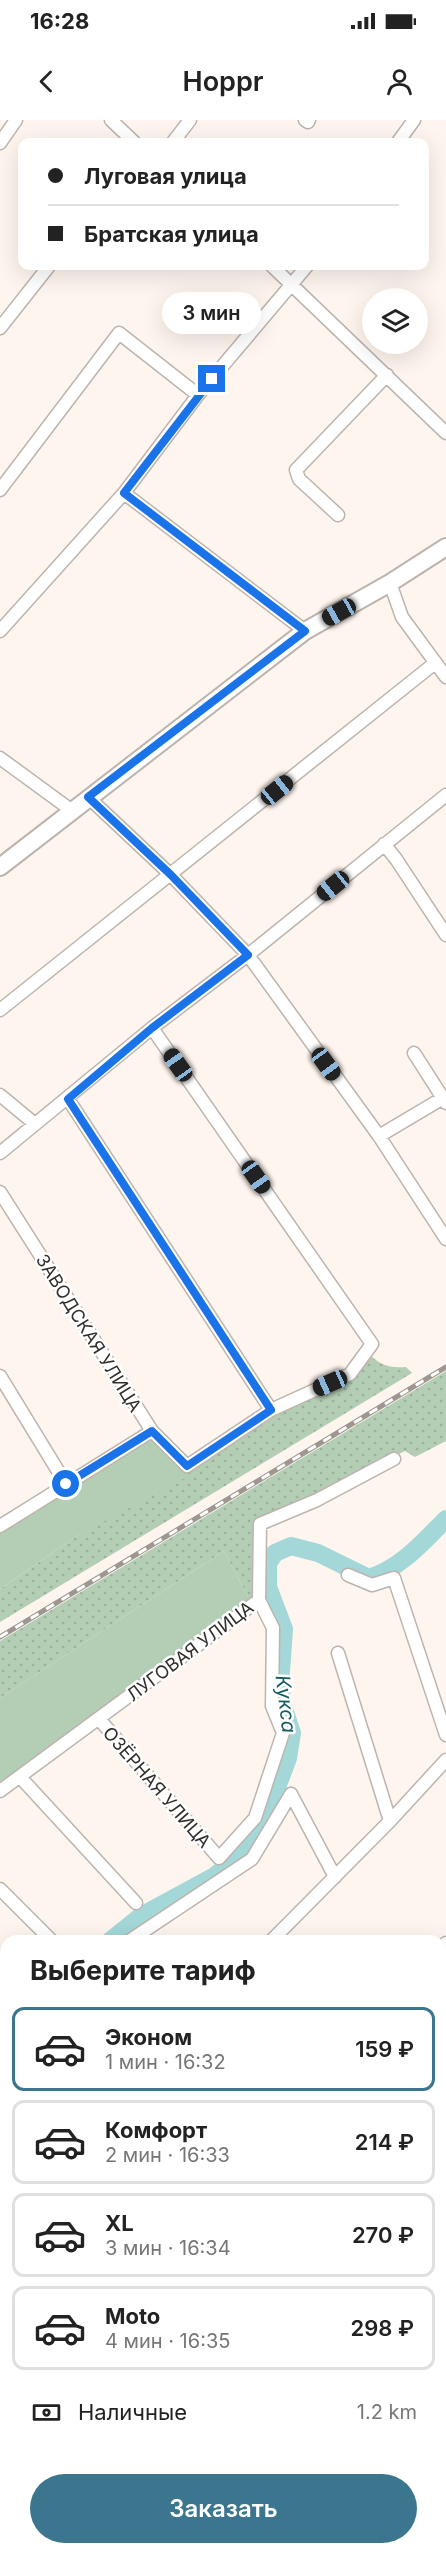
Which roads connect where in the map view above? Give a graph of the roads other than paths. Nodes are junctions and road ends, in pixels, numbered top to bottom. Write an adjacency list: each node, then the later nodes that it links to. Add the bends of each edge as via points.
1 (16, 120): 10 (street)
2 (111, 120): 7 (street)
3 (190, 120): 8 (street)
4 (304, 120): 5 (street)
5 (309, 120)
6 (414, 120): 9 (street)
7 (130, 138)
8 (176, 138)
9 (401, 138)
10 (0, 143)
11 (46, 270): 15 (street)
12 (277, 270): 14 (street)
13 (304, 270): 14 (street)
14 (294, 284): 16 (street); 17 (street)
15 (0, 328)
16 (387, 375): 18 (street); 21 (street, via 296,470 299,479)
17 (198, 394): 19 (street, via 119,333); 20 (street)
18 (446, 433)
19 (0, 490)
20 (124, 493): 24 (street); 25 (street)
21 (338, 515)
22 (446, 548): 23 (street)
23 (390, 583): 25 (street); 26 (street, via 402,617)
24 (0, 631)
25 (305, 631): 29 (street)
26 (435, 663): 27 (street); 34 (street)
27 (446, 677)
28 (0, 758): 31 (street)
29 (88, 797): 31 (street); 34 (street)
30 (444, 800): 32 (street)
31 (71, 810): 33 (street)
32 (384, 844): 35 (street); 36 (street)
33 (0, 867)
34 (171, 875): 36 (street); 37 (street)
35 (446, 935)
36 (248, 955): 38 (street); 44 (street)
37 (0, 1010)
38 (152, 1028): 41 (street); 49 (street, via 372,1344 350,1374)
39 (414, 1053): 42 (street)
40 (0, 1095): 43 (street)
41 (68, 1099): 43 (street); 49 (street)
42 (444, 1100): 44 (street)
43 (35, 1124): 45 (street)
44 (379, 1136): 47 (street)
45 (0, 1153)
46 (0, 1192): 50 (street, ЗАВОДСКАЯ УЛИЦА)
47 (446, 1239)
48 (0, 1376): 52 (street)
49 (271, 1410): 50 (street, ЗАВОДСКАЯ УЛИЦА, via 187,1466)
50 (152, 1431): 52 (street)
51 (394, 1459): 55 (street, ЛУГОВАЯ УЛИЦА, via 317,1500 260,1524)
52 (66, 1484): 53 (street)
53 (0, 1526)
54 (348, 1575): 58 (street, via 372,1586 394,1578)
55 (259, 1600): 57 (street, ЛУГОВАЯ УЛИЦА); 57 (street, ОЗЁРНАЯ УЛИЦА, via 273,1628 272,1706 283,1733 255,1818 219,1858)
56 (338, 1653): 62 (street)
57 (99, 1719): 60 (street, ЛУГОВАЯ УЛИЦА)
58 (446, 1735)
59 (446, 1760): 62 (street)
60 (20, 1777): 61 (street, ЛУГОВАЯ УЛИЦА); 65 (street)
61 (0, 1791)
62 (390, 1821): 63 (street)
63 (335, 1876): 67 (street, via 291,1794 252,1859); 68 (street)
64 (0, 1889): 66 (street)
65 (136, 1903)
66 (46, 1935)
67 (138, 1935)
68 (277, 1935)

